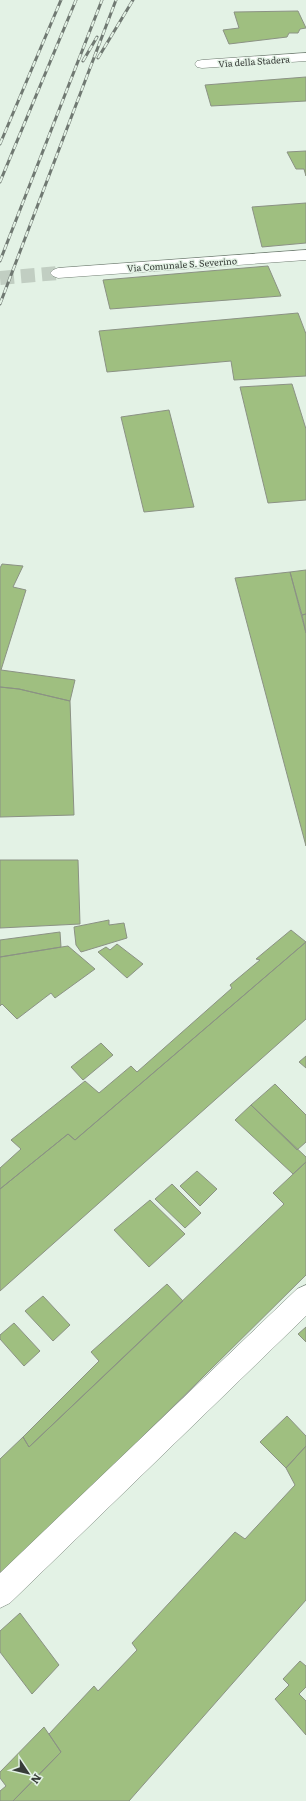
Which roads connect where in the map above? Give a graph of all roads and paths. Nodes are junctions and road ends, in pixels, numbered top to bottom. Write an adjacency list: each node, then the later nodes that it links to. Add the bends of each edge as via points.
1 (306, 57): 2 (street, Via della Stadera)
2 (202, 64)
3 (306, 255): 4 (street, Via Comunale S. Severino)
4 (58, 273)
5 (306, 1298): 6 (street)
6 (0, 1593)

